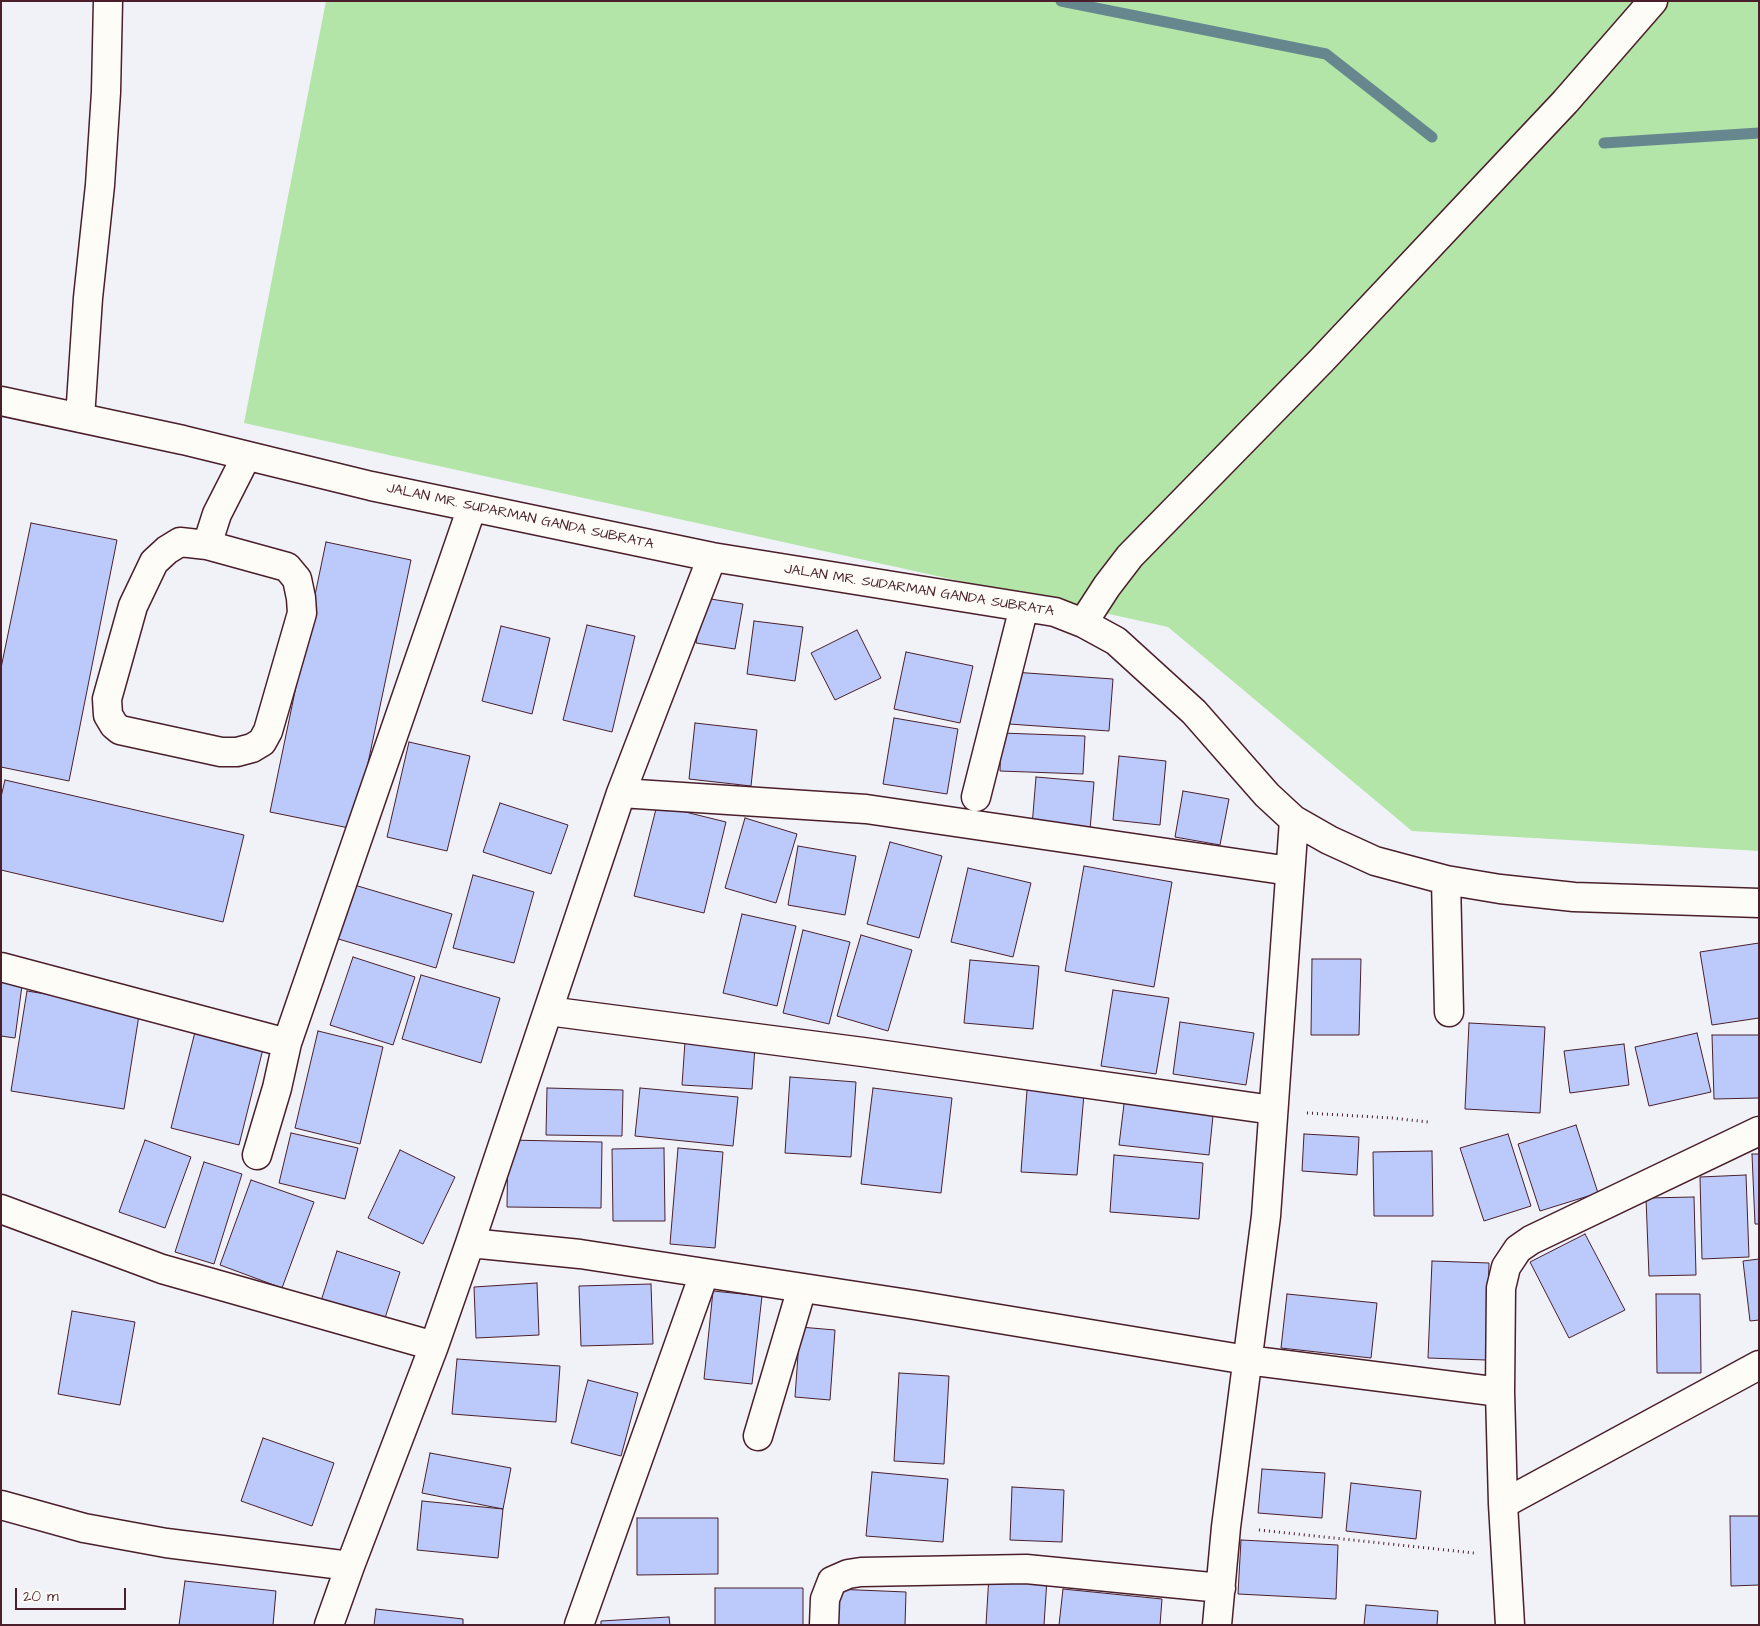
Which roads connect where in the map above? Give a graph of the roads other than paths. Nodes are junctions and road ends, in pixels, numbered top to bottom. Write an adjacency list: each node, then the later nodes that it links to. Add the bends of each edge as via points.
1 (108, 1): 4 (street, via 106,92)
2 (1653, 1): 10 (street, via 1565,102 1328,354 1130,556)
3 (1, 401): 4 (street, JALAN MR. SUDARMAN GANDA SUBRATA)
4 (80, 418): 5 (street, JALAN MR. SUDARMAN GANDA SUBRATA)
5 (246, 457): 6 (street, JALAN MR. SUDARMAN GANDA SUBRATA); 7 (street, via 217,514)
6 (472, 507): 8 (street, JALAN MR. SUDARMAN GANDA SUBRATA); 20 (street)
7 (207, 544): 7 (street, via 287,567 297,579 301,598 302,612 268,731 262,742 237,752 222,752 120,730 111,721 106,708 133,606 154,562 180,542)
8 (712, 557): 9 (street, JALAN MR. SUDARMAN GANDA SUBRATA); 11 (street)
9 (1024, 607): 10 (street, JALAN MR. SUDARMAN GANDA SUBRATA, via 1055,612); 12 (street)
10 (1083, 623): 13 (street, JALAN MR. SUDARMAN GANDA SUBRATA, via 1116,641 1160,679)
11 (620, 793): 14 (street, via 866,809); 18 (street)
12 (976, 798)
13 (1294, 820): 14 (street); 15 (street, JALAN MR. SUDARMAN GANDA SUBRATA, via 1376,861)
14 (1290, 871): 21 (street)
15 (1446, 880): 16 (street, JALAN MR. SUDARMAN GANDA SUBRATA, via 1574,897); 19 (street)
16 (1759, 903)
17 (1, 967): 20 (street)
18 (548, 1011): 21 (street); 25 (street)
19 (1449, 1012)
20 (287, 1043): 23 (street)
21 (1273, 1110): 29 (street, via 1266,1216)
22 (1759, 1131): 31 (street, via 1531,1240 1518,1250 1506,1267 1501,1288)
23 (257, 1154)
24 (1, 1209): 28 (street, via 162,1269)
25 (470, 1243): 26 (street, via 580,1254); 28 (street)
26 (704, 1274): 27 (street); 38 (street)
27 (802, 1288): 29 (street); 32 (street)
28 (434, 1346): 35 (street)
29 (1247, 1360): 31 (street); 36 (street)
30 (1759, 1365): 33 (street)
31 (1500, 1392): 33 (street)
32 (758, 1436)
33 (1503, 1504): 41 (street)
34 (1, 1505): 35 (street, via 84,1528 166,1544)
35 (350, 1566): 37 (street)
36 (1221, 1588): 39 (street, via 1026,1569 861,1572 832,1582 825,1599); 40 (street)
37 (330, 1625)
38 (579, 1625)
39 (824, 1625)
40 (1217, 1625)
41 (1510, 1625)

